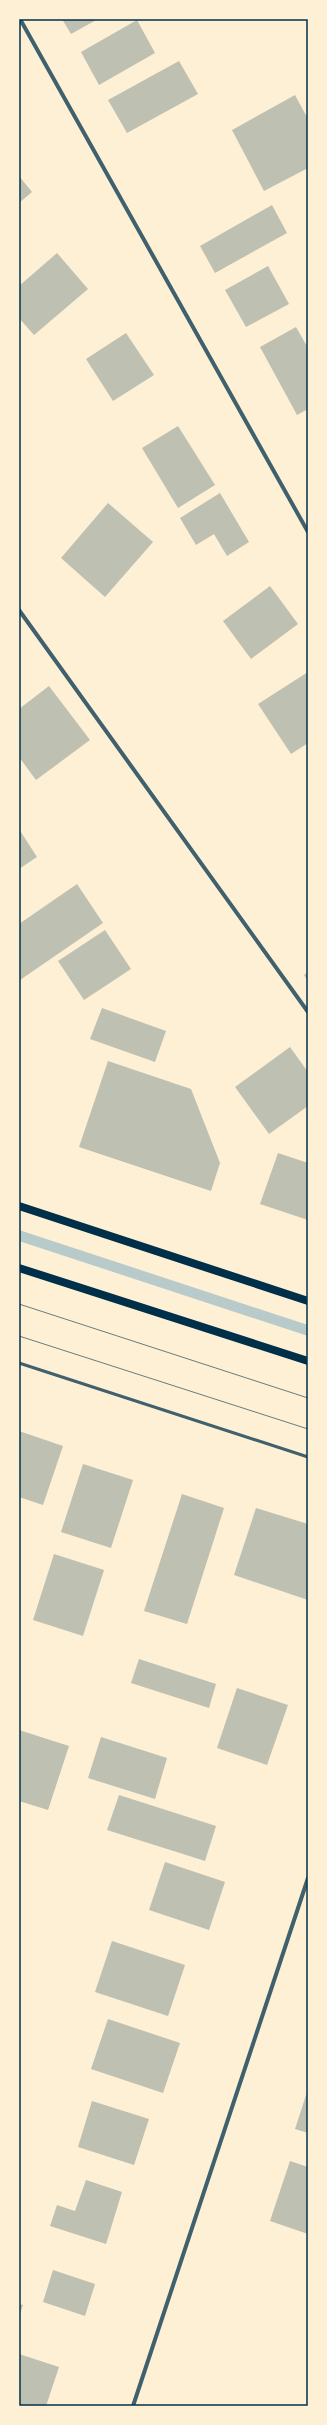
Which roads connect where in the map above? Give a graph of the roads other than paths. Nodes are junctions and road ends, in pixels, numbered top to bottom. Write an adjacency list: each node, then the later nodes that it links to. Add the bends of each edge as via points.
1 (20, 19): 2 (street)
2 (308, 532)
3 (19, 610): 4 (street)
4 (308, 1012)
5 (19, 1206): 7 (main road)
6 (20, 1270): 8 (main road)
7 (308, 1301)
8 (308, 1361)
9 (19, 1363): 10 (lane)
10 (308, 1457)
11 (308, 1878): 12 (street)
12 (133, 2406)

